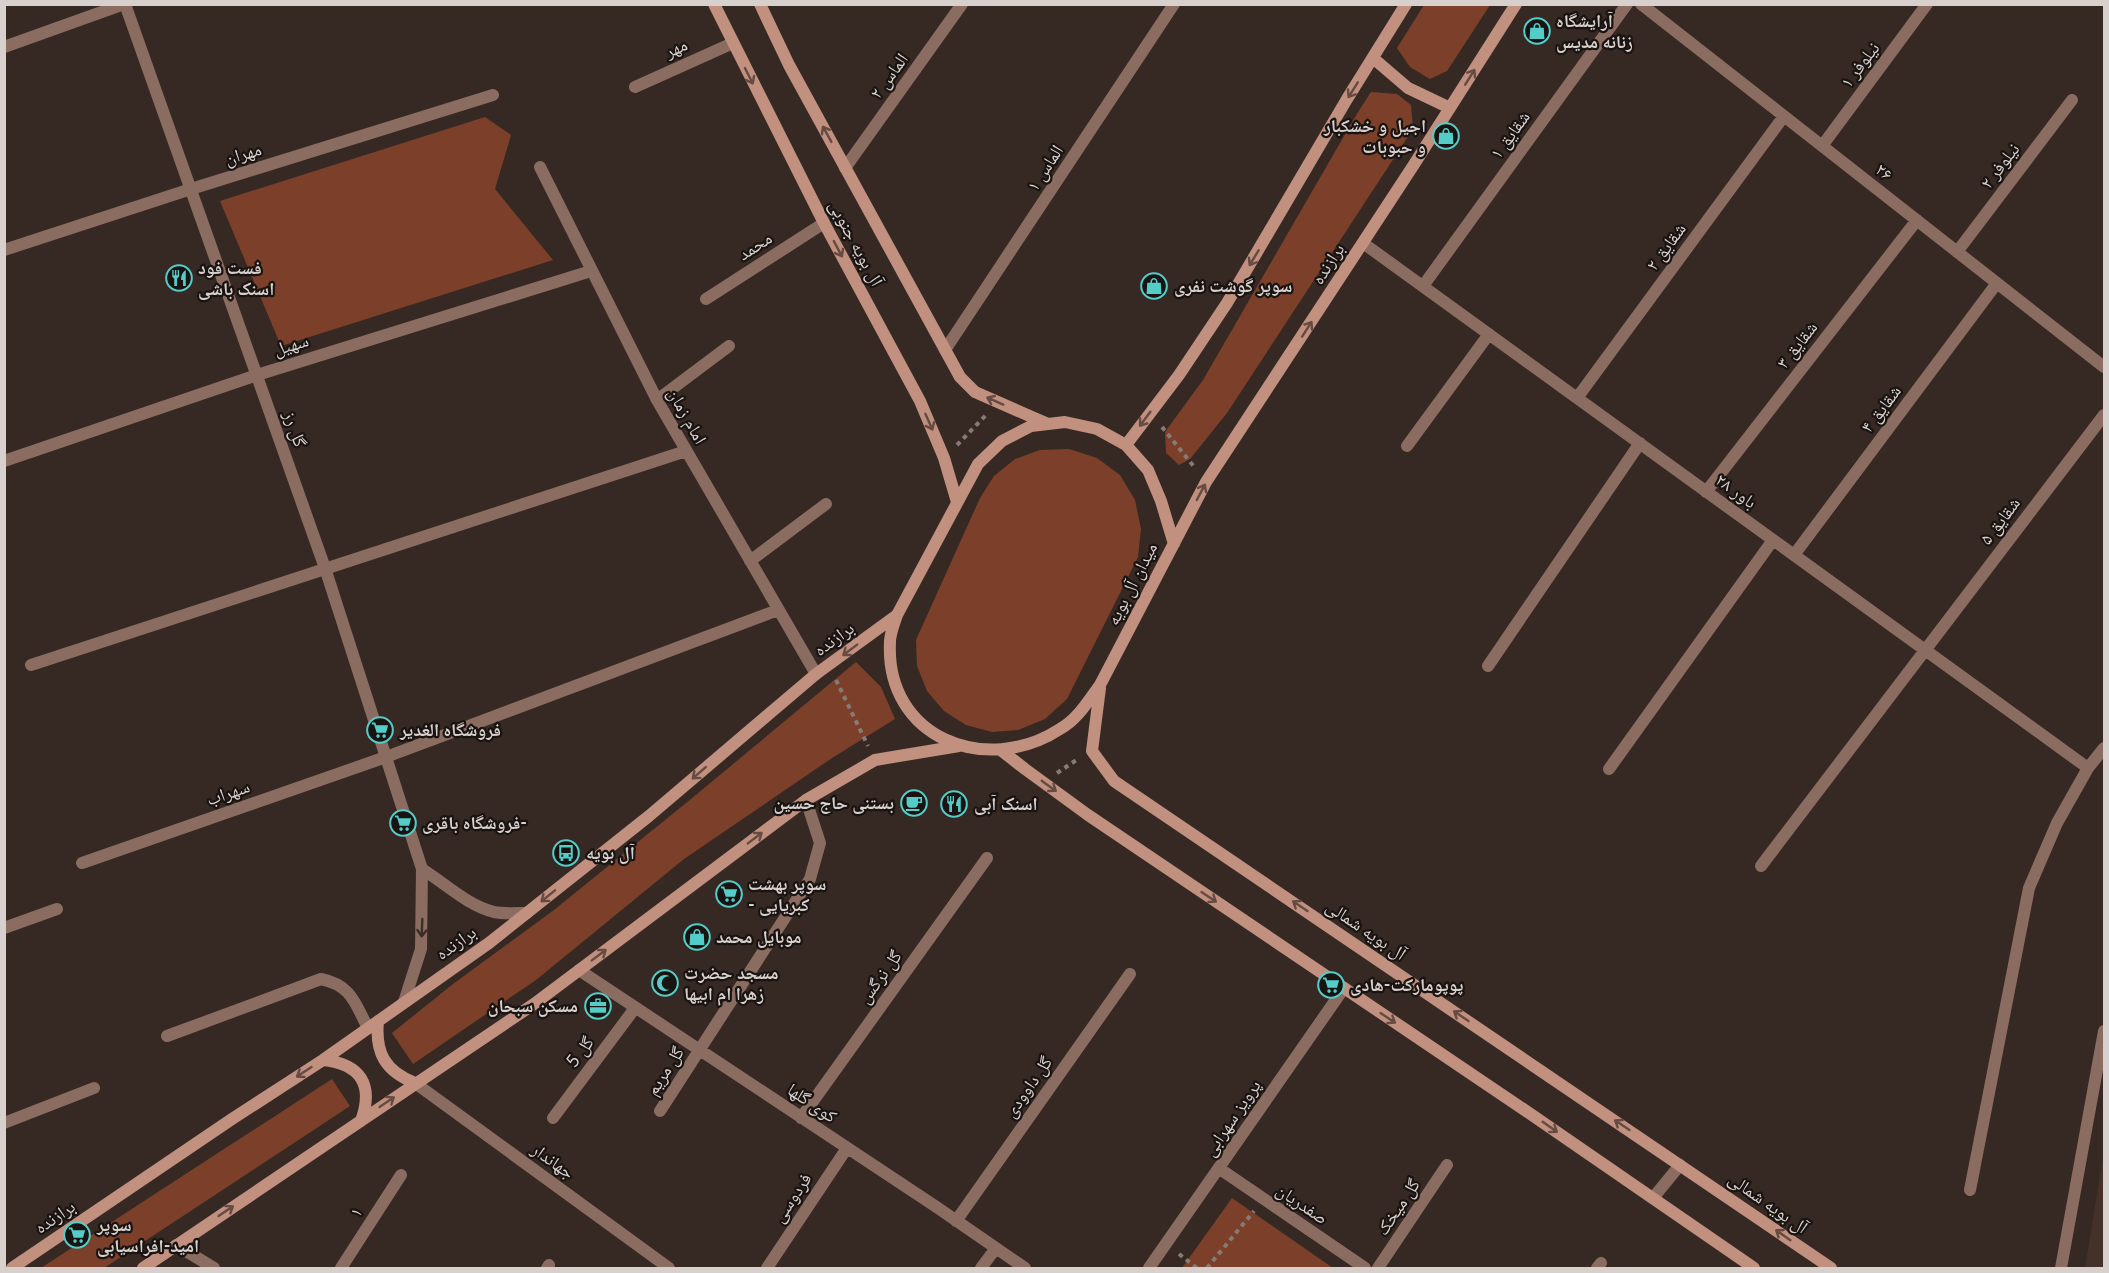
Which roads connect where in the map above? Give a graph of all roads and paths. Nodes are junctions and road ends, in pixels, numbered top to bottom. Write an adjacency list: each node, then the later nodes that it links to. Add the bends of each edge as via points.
1 (125, 4): 12 (street); 22 (street, گل رز)
2 (714, 4): 11 (main road, آل بویه جنوبی)
3 (760, 4): 21 (main road, آل بویه جنوبی, one-way to 3)
4 (962, 4): 21 (street, الماس ۲)
5 (1174, 4): 34 (street, الماس ۱)
6 (1406, 4): 13 (main road)
7 (1516, 4): 17 (main road, برازنده, one-way to 7)
8 (1627, 4): 30 (street, شقایق ۱)
9 (1641, 4): 18 (street, ۲۶)
10 (1927, 4): 19 (street, نیلوفر ۱)
11 (733, 43): 14 (street, مهر); 24 (main road, آل بویه جنوبی, one-way to 24)
12 (4, 47)
13 (1373, 58): 17 (main road, via 1408,88); 40 (main road, one-way to 40, via 1227,303)
14 (635, 87)
15 (493, 95): 22 (street, مهران)
16 (2072, 100): 27 (street, نیلوفر ۲)
17 (1450, 108): 25 (main road, برازنده)
18 (1784, 116): 19 (street, ۲۶); 37 (street, شقایق ۲)
19 (1822, 146): 23 (street, ۲۶)
20 (540, 167): 28 (street, امام زمان)
21 (846, 168): 34 (main road, آل بویه جنوبی)
22 (191, 189): 26 (street, مهران); 36 (street, گل رز)
23 (1917, 220): 27 (street, ۲۶); 50 (street, شقایق ۳)
24 (824, 223): 31 (street, محمد); 47 (main road, آل بویه جنوبی, one-way to 47, via 920,401)
25 (1363, 243): 30 (street, باور ۲۸); 49 (main road, برازنده, one-way to 25)
26 (4, 250)
27 (1957, 252): 29 (street, ۲۶)
28 (591, 271): 36 (street, سهیل); 38 (street, امام زمان)
29 (1997, 284): 35 (street, ۲۶); 55 (street, شقایق ۴)
30 (1423, 286): 32 (street, باور ۲۸)
31 (706, 299)
32 (1489, 334): 37 (street, باور ۲۸); 45 (street)
33 (729, 346): 38 (street)
34 (945, 351): 39 (main road, آل بویه جنوبی, one-way to 34, via 975,392 960,377)
35 (2104, 368)
36 (257, 375): 48 (street, سهیل); 57 (street, گل رز)
37 (1577, 398): 43 (street, باور ۲۸)
38 (657, 400): 46 (street, امام زمان)
39 (997, 402): 42 (main road, آل بویه جنوبی); 47 (path)
40 (1150, 412): 44 (main road, one-way to 44); 49 (path)
41 (2104, 415): 60 (street, شقایق ۵)
42 (1049, 424): 44 (main road, میدان آل بویه, via 1065,422 1097,429); 51 (main road, میدان آل بویه, via 1031,426 1002,441 978,465)
43 (1640, 443): 50 (street, باور ۲۸); 63 (street)
44 (1126, 445): 54 (main road, میدان آل بویه, via 1148,470)
45 (1407, 446)
46 (686, 451): 56 (street, امام زمان); 57 (street)
47 (945, 458): 51 (main road, آل بویه جنوبی)
48 (4, 461)
49 (1206, 482): 54 (main road, برازنده, one-way to 49)
50 (1706, 492): 53 (street, باور ۲۸)
51 (957, 502): 59 (main road, میدان آل بویه)
52 (826, 504): 56 (street)
53 (1773, 540): 55 (street, باور ۲۸); 73 (street)
54 (1174, 544): 65 (main road, میدان آل بویه)
55 (1794, 555): 60 (street, باور ۲۸)
56 (750, 561): 58 (street, امام زمان)
57 (325, 568): 61 (street); 70 (street, گل رز)
58 (778, 610): 64 (street, امام زمان); 70 (street, سهراب)
59 (897, 615): 62 (main road, برازنده, one-way to 62); 66 (main road, میدان آل بویه, via 890,640 890,663 896,685 921,722 939,737)
60 (1925, 650): 72 (street, باور ۲۸); 78 (street, شقایق ۵)
61 (31, 664)
62 (829, 666): 64 (main road, برازنده); 71 (path)
63 (1488, 666)
64 (816, 674): 81 (main road, برازنده, one-way to 81)
65 (1100, 685): 68 (main road, میدان آل بویه, via 1079,714 1060,729 1024,746); 69 (main road)
66 (960, 746): 68 (main road, میدان آل بویه); 71 (main road)
67 (2104, 748): 72 (street)
68 (1002, 751): 74 (main road)
69 (1092, 751): 74 (path); 102 (main road, آل بویه شمالی, one-way to 69, via 1114,781)
70 (386, 757): 77 (street, سهراب); 79 (street, گل رز)
71 (875, 760): 75 (main road)
72 (2088, 768): 105 (street, via 2057,823 2029,888)
73 (1609, 769)
74 (1044, 782): 85 (main road, one-way to 85)
75 (806, 800): 83 (main road, one-way to 75); 91 (street, گل مریم, via 820,843 810,879)
76 (987, 858): 97 (street, گل نرگس)
77 (82, 864)
78 (1761, 866)
79 (422, 869): 81 (street, via 468,902 496,912); 86 (street, گل رز, one-way to 86, via 421,949)
80 (57, 909): 82 (street)
81 (527, 913): 86 (main road, برازنده)
82 (4, 928)
83 (579, 970): 87 (street, کوی گلها); 93 (main road)
84 (1130, 974): 108 (street, گل داوودی)
85 (1344, 988): 103 (street, پرویز سهرابی); 106 (main road, one-way to 106)
86 (404, 1002): 88 (main road, برازنده)
87 (635, 1008): 91 (street, کوی گلها); 96 (street, گل 5)
88 (373, 1024): 90 (street, via 347,990 336,982 321,979); 92 (main road, برازنده); 93 (main road, via 388,1066)
89 (2104, 1031): 125 (street)
90 (167, 1036)
91 (699, 1050): 95 (street, گل مریم); 97 (street, کوی گلها)
92 (323, 1060): 98 (main road, via 341,1062 356,1071 365,1086 367,1104); 111 (main road, برازنده, one-way to 111)
93 (415, 1083): 98 (main road, one-way to 93); 115 (street, جهاندار)
94 (94, 1088): 99 (street)
95 (660, 1111)
96 (553, 1118)
97 (801, 1118): 100 (street, کوی گلها)
98 (360, 1121): 109 (main road, one-way to 98)
99 (4, 1123)
100 (847, 1148): 108 (street, کوی گلها); 116 (street, فردوسی)
101 (1447, 1165): 122 (street, گل میخک)
102 (1680, 1165): 106 (street); 124 (main road, آل بویه شمالی, one-way to 102)
103 (1220, 1169): 107 (street, صفدریان); 119 (street, پرویز سهرابی)
104 (401, 1174): 114 (street, ۱)
105 (1970, 1190)
106 (1653, 1198): 123 (main road)
107 (1263, 1199): 120 (path); 121 (street, صفدریان)
108 (956, 1221): 110 (street, کوی گلها)
109 (176, 1245): 112 (main road); 113 (street)
110 (996, 1248): 117 (street); 118 (street, کوی گلها)
111 (12, 1269)
112 (143, 1269)
113 (214, 1269)
114 (341, 1269)
115 (669, 1269)
116 (767, 1269)
117 (981, 1269)
118 (1025, 1269)
119 (1149, 1269)
120 (1208, 1269)
121 (1365, 1269)
122 (1378, 1269)
123 (1755, 1269)
124 (1832, 1269)
125 (2061, 1269)

